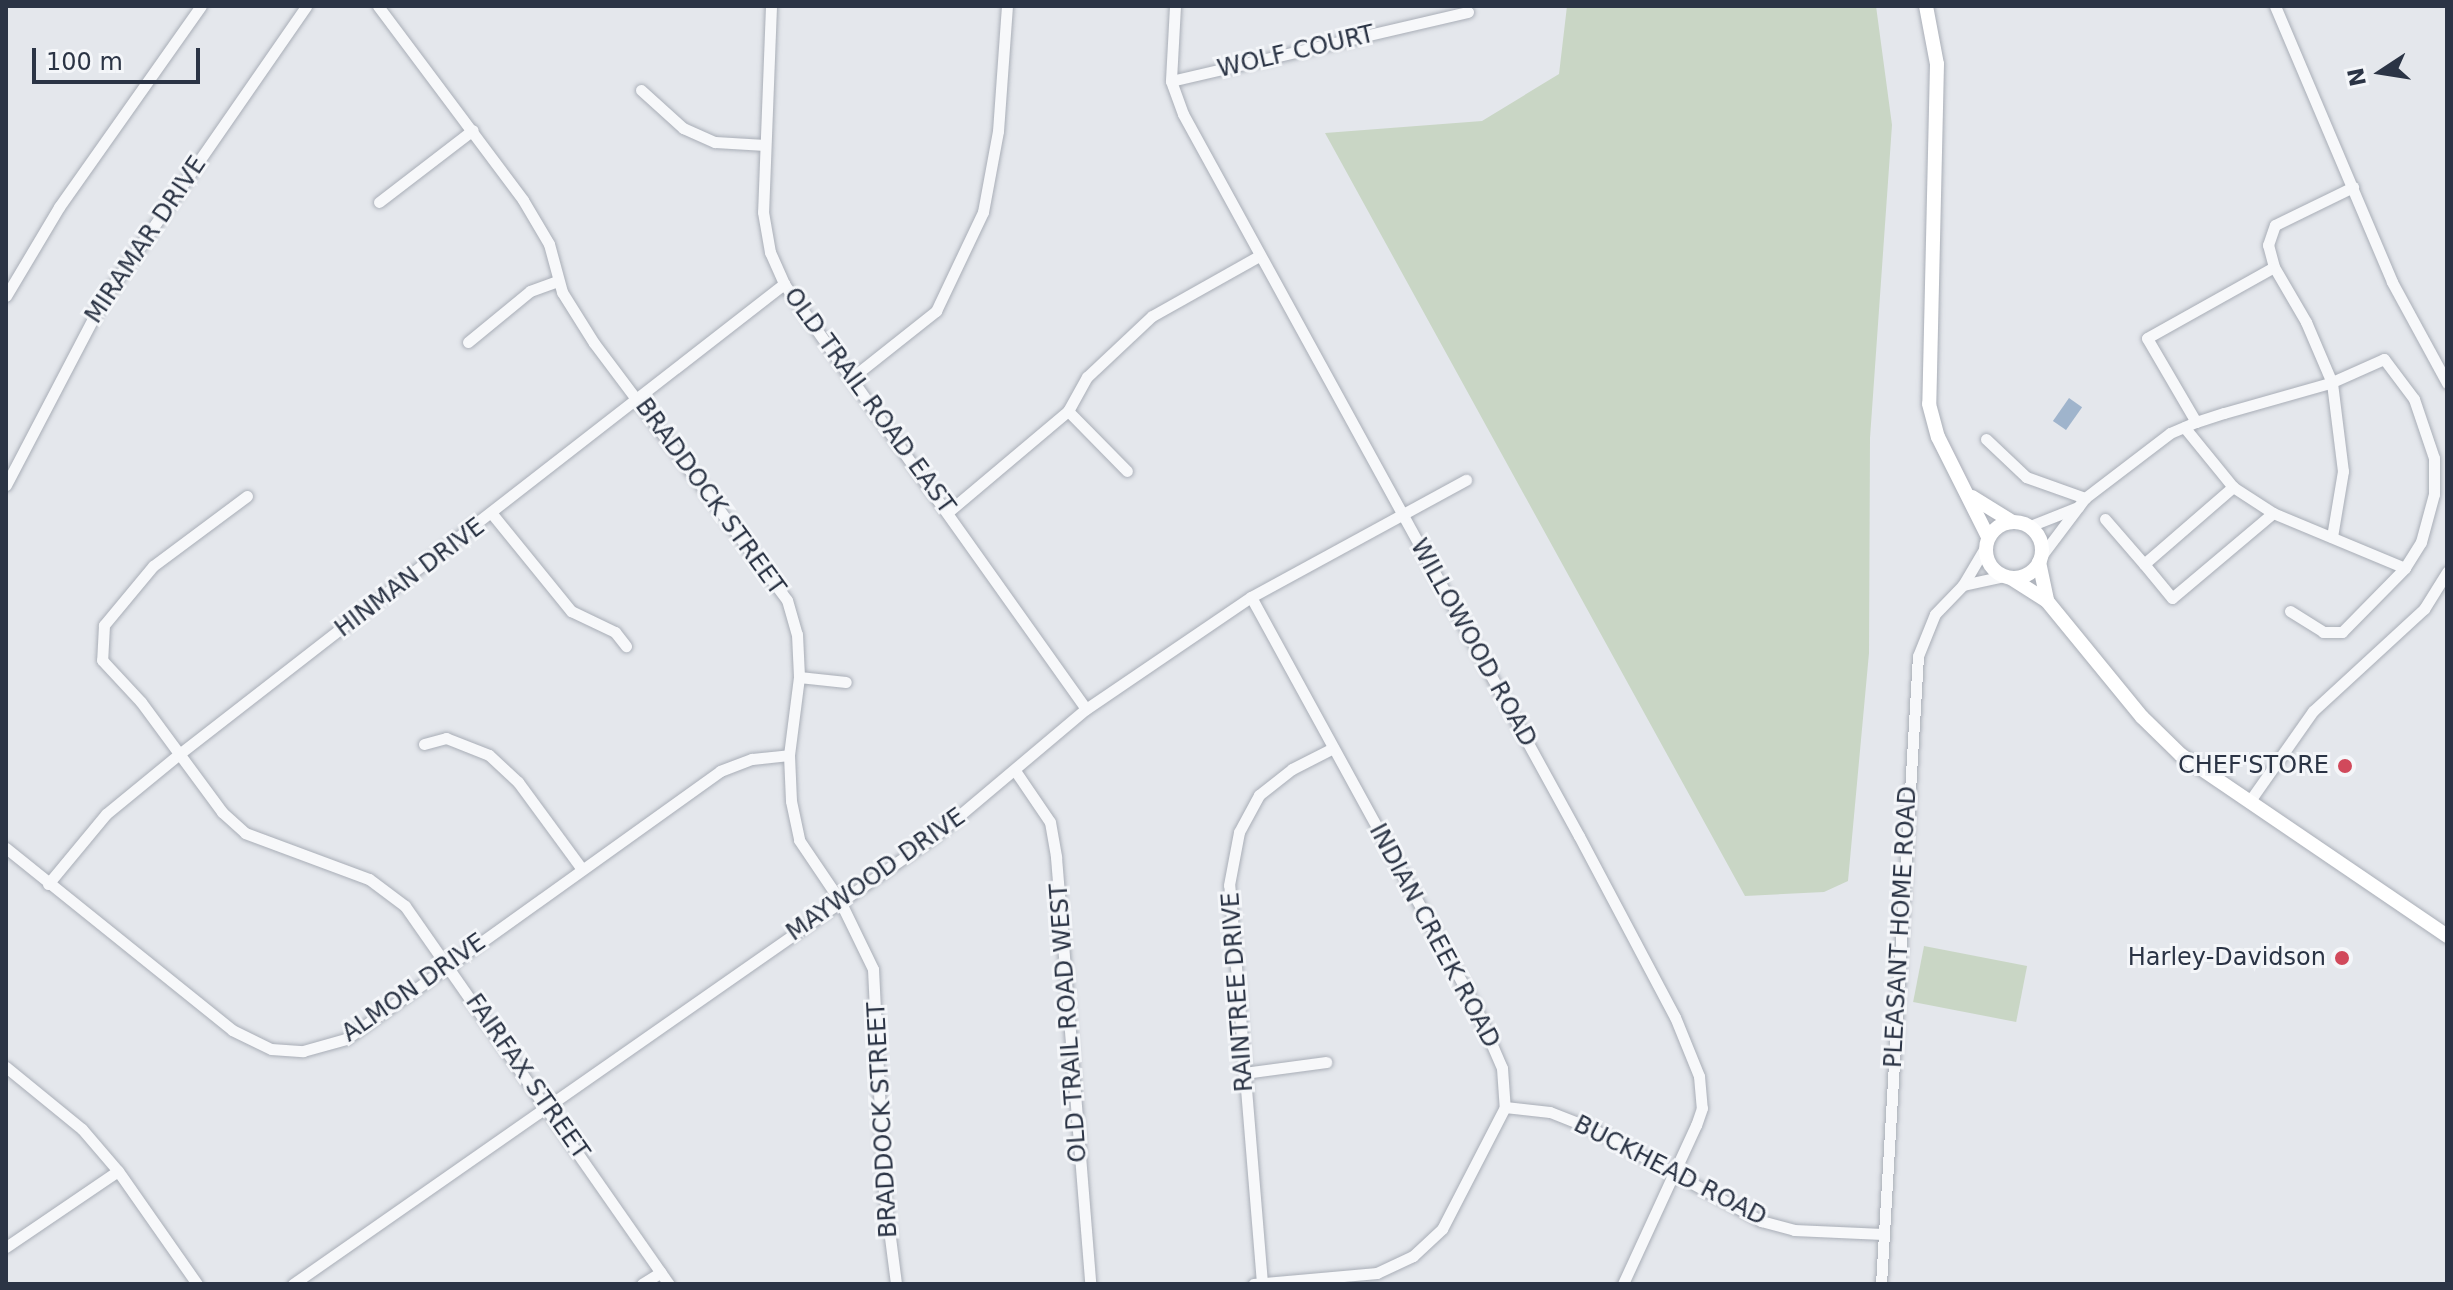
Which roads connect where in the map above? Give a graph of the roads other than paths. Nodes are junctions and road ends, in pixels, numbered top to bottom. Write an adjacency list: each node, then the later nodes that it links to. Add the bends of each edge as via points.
1 (201, 6): 20 (street, via 59,207)
2 (306, 6): 32 (street, MIRAMAR DRIVE, via 102,301)
3 (378, 6): 12 (street, BRADDOCK STREET)
4 (771, 6): 13 (street, OLD TRAIL ROAD EAST)
5 (1007, 6): 22 (street, via 998,131 983,212 936,311)
6 (1175, 6): 10 (street, WILLOWOOD ROAD)
7 (1926, 6): 35 (main road, via 1937,64 1929,404 1938,437)
8 (2275, 6): 14 (street)
9 (1468, 12): 10 (street, WOLF COURT)
10 (1171, 81): 16 (street, WILLOWOOD ROAD, via 1183,114)
11 (641, 90): 13 (street, via 683,128 715,142)
12 (473, 130): 15 (street); 18 (street, BRADDOCK STREET, via 549,244)
13 (765, 145): 19 (street, OLD TRAIL ROAD EAST, via 763,212 770,252)
14 (2353, 187): 17 (street, via 2275,225 2268,245); 24 (street, via 2392,282)
15 (379, 202)
16 (1259, 256): 26 (street, via 1152,316 1087,377); 39 (street, WILLOWOOD ROAD)
17 (2274, 267): 23 (street, via 2306,322); 27 (street, via 2147,338)
18 (558, 281): 21 (street, via 530,291); 25 (street, BRADDOCK STREET, via 594,343)
19 (784, 284): 22 (street, OLD TRAIL ROAD EAST); 25 (street, HINMAN DRIVE)
20 (6, 296)
21 (468, 342)
22 (854, 376): 37 (street, OLD TRAIL ROAD EAST)
23 (2332, 383): 27 (street); 44 (street, via 2343,471); 48 (street, via 2384,359 2423,420 2434,458 2434,494 2421,542)
24 (2447, 383)
25 (638, 398): 40 (street, HINMAN DRIVE); 56 (street, BRADDOCK STREET, via 787,600 797,634)
26 (1068, 411): 30 (street); 37 (street)
27 (2196, 422): 28 (street)
28 (2184, 427): 33 (street); 36 (street, via 2144,451)
29 (1986, 439): 36 (street, via 2026,477)
30 (1127, 471)
31 (1466, 480): 39 (street, MAYWOOD DRIVE)
32 (6, 485)
33 (2233, 487): 38 (street); 47 (street)
34 (247, 496): 61 (street, FAIRFAX STREET, via 153,566 104,625 102,660)
35 (1971, 496): 42 (main road); 45 (main road)
36 (2082, 503): 43 (street); 46 (street)
37 (948, 512): 58 (street, OLD TRAIL ROAD EAST)
38 (2273, 513): 44 (street); 47 (street, via 2172,598)
39 (1401, 514): 52 (street, MAYWOOD DRIVE); 77 (street, WILLOWOOD ROAD, via 1675,1017 1699,1076 1702,1108)
40 (493, 515): 55 (street, via 571,611 615,632); 61 (street, HINMAN DRIVE)
41 (2105, 519): 47 (street)
42 (2011, 521): 43 (main road); 45 (main road)
43 (2030, 526): 46 (main road, via 2040,541)
44 (2332, 537): 48 (street)
45 (1987, 542): 50 (main road, via 1990,565); 51 (street, PLEASANT HOME ROAD)
46 (2040, 559): 50 (main road, via 2030,573); 53 (main road)
47 (2144, 564)
48 (2405, 568): 54 (street, via 2342,632 2323,632)
49 (2447, 572): 64 (street, via 2424,609 2313,711)
50 (2007, 577): 51 (street); 53 (main road)
51 (1963, 585): 78 (street, PLEASANT HOME ROAD, via 1935,614 1918,656)
52 (1251, 597): 58 (street, MAYWOOD DRIVE); 60 (street, INDIAN CREEK ROAD)
53 (2047, 601): 64 (main road, via 2161,737)
54 (2290, 611)
55 (626, 646)
56 (799, 677): 57 (street); 62 (street, BRADDOCK STREET)
57 (846, 682)
58 (1086, 709): 63 (street, MAYWOOD DRIVE)
59 (424, 744): 66 (street, via 446,738 489,755 518,782)
60 (1333, 748): 73 (street, RAINTREE DRIVE, via 1292,769 1259,795 1239,832 1229,885); 74 (street, INDIAN CREEK ROAD, via 1476,1008 1502,1068)
61 (178, 755): 67 (street, HINMAN DRIVE, via 106,814); 70 (street, FAIRFAX STREET, via 245,833 388,890)
62 (789, 755): 66 (street, ALMON DRIVE, via 752,759 720,771); 68 (street, BRADDOCK STREET, via 799,840)
63 (1016, 772): 68 (street, MAYWOOD DRIVE, via 935,836); 87 (street, OLD TRAIL ROAD WEST, via 1050,822 1056,857)
64 (2249, 802): 69 (main road)
65 (6, 848): 67 (street, ALMON DRIVE)
66 (582, 869): 70 (street, ALMON DRIVE)
67 (48, 884): 70 (street, ALMON DRIVE, via 232,1030 271,1049 303,1051 346,1039)
68 (839, 899): 75 (street, MAYWOOD DRIVE); 86 (street, BRADDOCK STREET, via 873,969 884,1191)
69 (2447, 936)
70 (449, 964): 75 (street, FAIRFAX STREET)
71 (1326, 1062): 73 (street)
72 (6, 1067): 76 (street, via 82,1129)
73 (1244, 1073): 81 (street, RAINTREE DRIVE)
74 (1505, 1107): 77 (street, BUCKHEAD ROAD, via 1550,1112 1593,1129); 81 (street, via 1442,1229 1413,1256 1377,1273)
75 (548, 1108): 80 (street, FAIRFAX STREET); 83 (street, MAYWOOD DRIVE)
76 (118, 1171): 79 (street); 82 (street)
77 (1675, 1178): 78 (street, BUCKHEAD ROAD, via 1783,1227); 89 (street, WILLOWOOD ROAD, via 1642,1234)
78 (1883, 1234): 90 (street, PLEASANT HOME ROAD)
79 (6, 1247)
80 (661, 1272): 84 (street); 85 (street, FAIRFAX STREET)
81 (1262, 1283): 88 (street)
82 (197, 1284)
83 (293, 1284)
84 (642, 1284)
85 (669, 1284)
86 (896, 1284)
87 (1090, 1284)
88 (1253, 1284)
89 (1623, 1284)
90 (1881, 1284)

